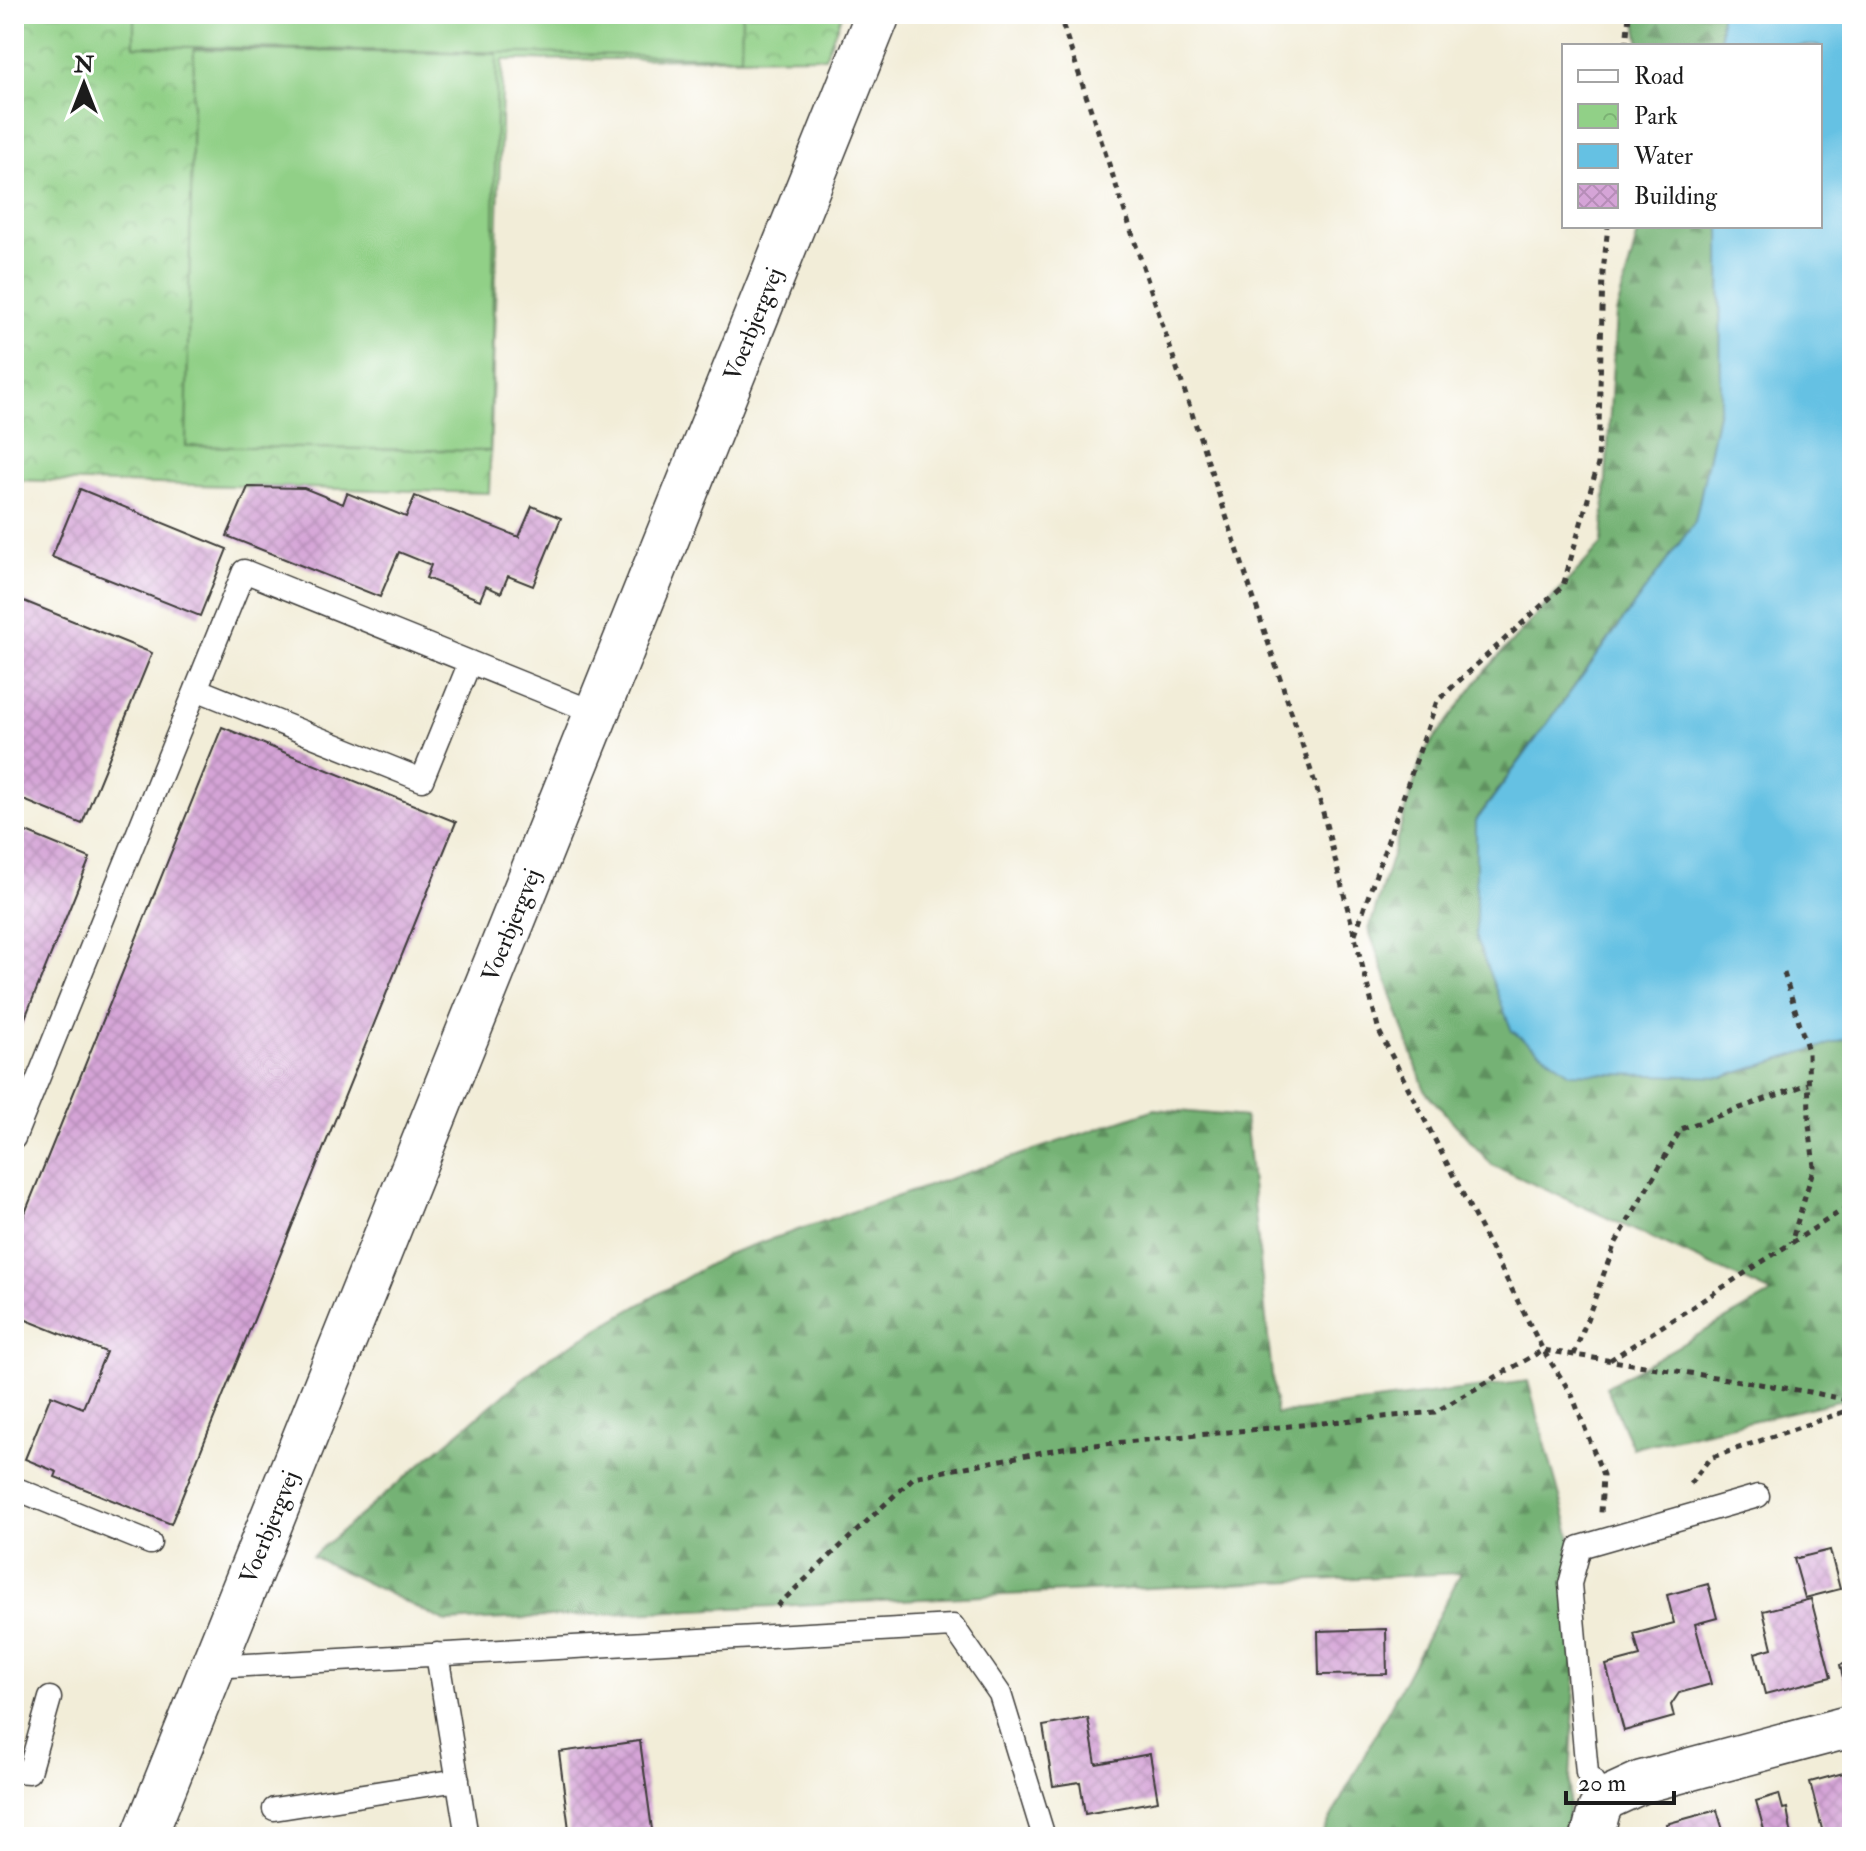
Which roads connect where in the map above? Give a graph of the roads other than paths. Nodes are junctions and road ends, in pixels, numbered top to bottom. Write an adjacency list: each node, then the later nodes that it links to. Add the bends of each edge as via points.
1 (878, 14): 4 (street, Voerbjergvej)
2 (470, 662): 3 (lane, via 422,780); 3 (lane, via 244,571); 4 (lane)
3 (196, 689): 5 (lane)
4 (596, 713): 10 (street, Voerbjergvej)
5 (14, 1138)
6 (14, 1488): 8 (lane)
7 (1758, 1496): 16 (lane, via 1580,1547 1570,1584 1587,1773)
8 (150, 1543)
9 (437, 1654): 10 (lane); 14 (lane); 19 (lane, via 953,1626 1000,1694)
10 (212, 1667): 17 (street, Voerbjergvej)
11 (50, 1698): 13 (lane, via 29,1772)
12 (1852, 1726): 16 (street, via 1642,1782)
13 (14, 1771)
14 (458, 1780): 15 (lane); 18 (lane)
15 (274, 1809)
16 (1598, 1815)
17 (144, 1837)
18 (467, 1837)
19 (1044, 1837)

